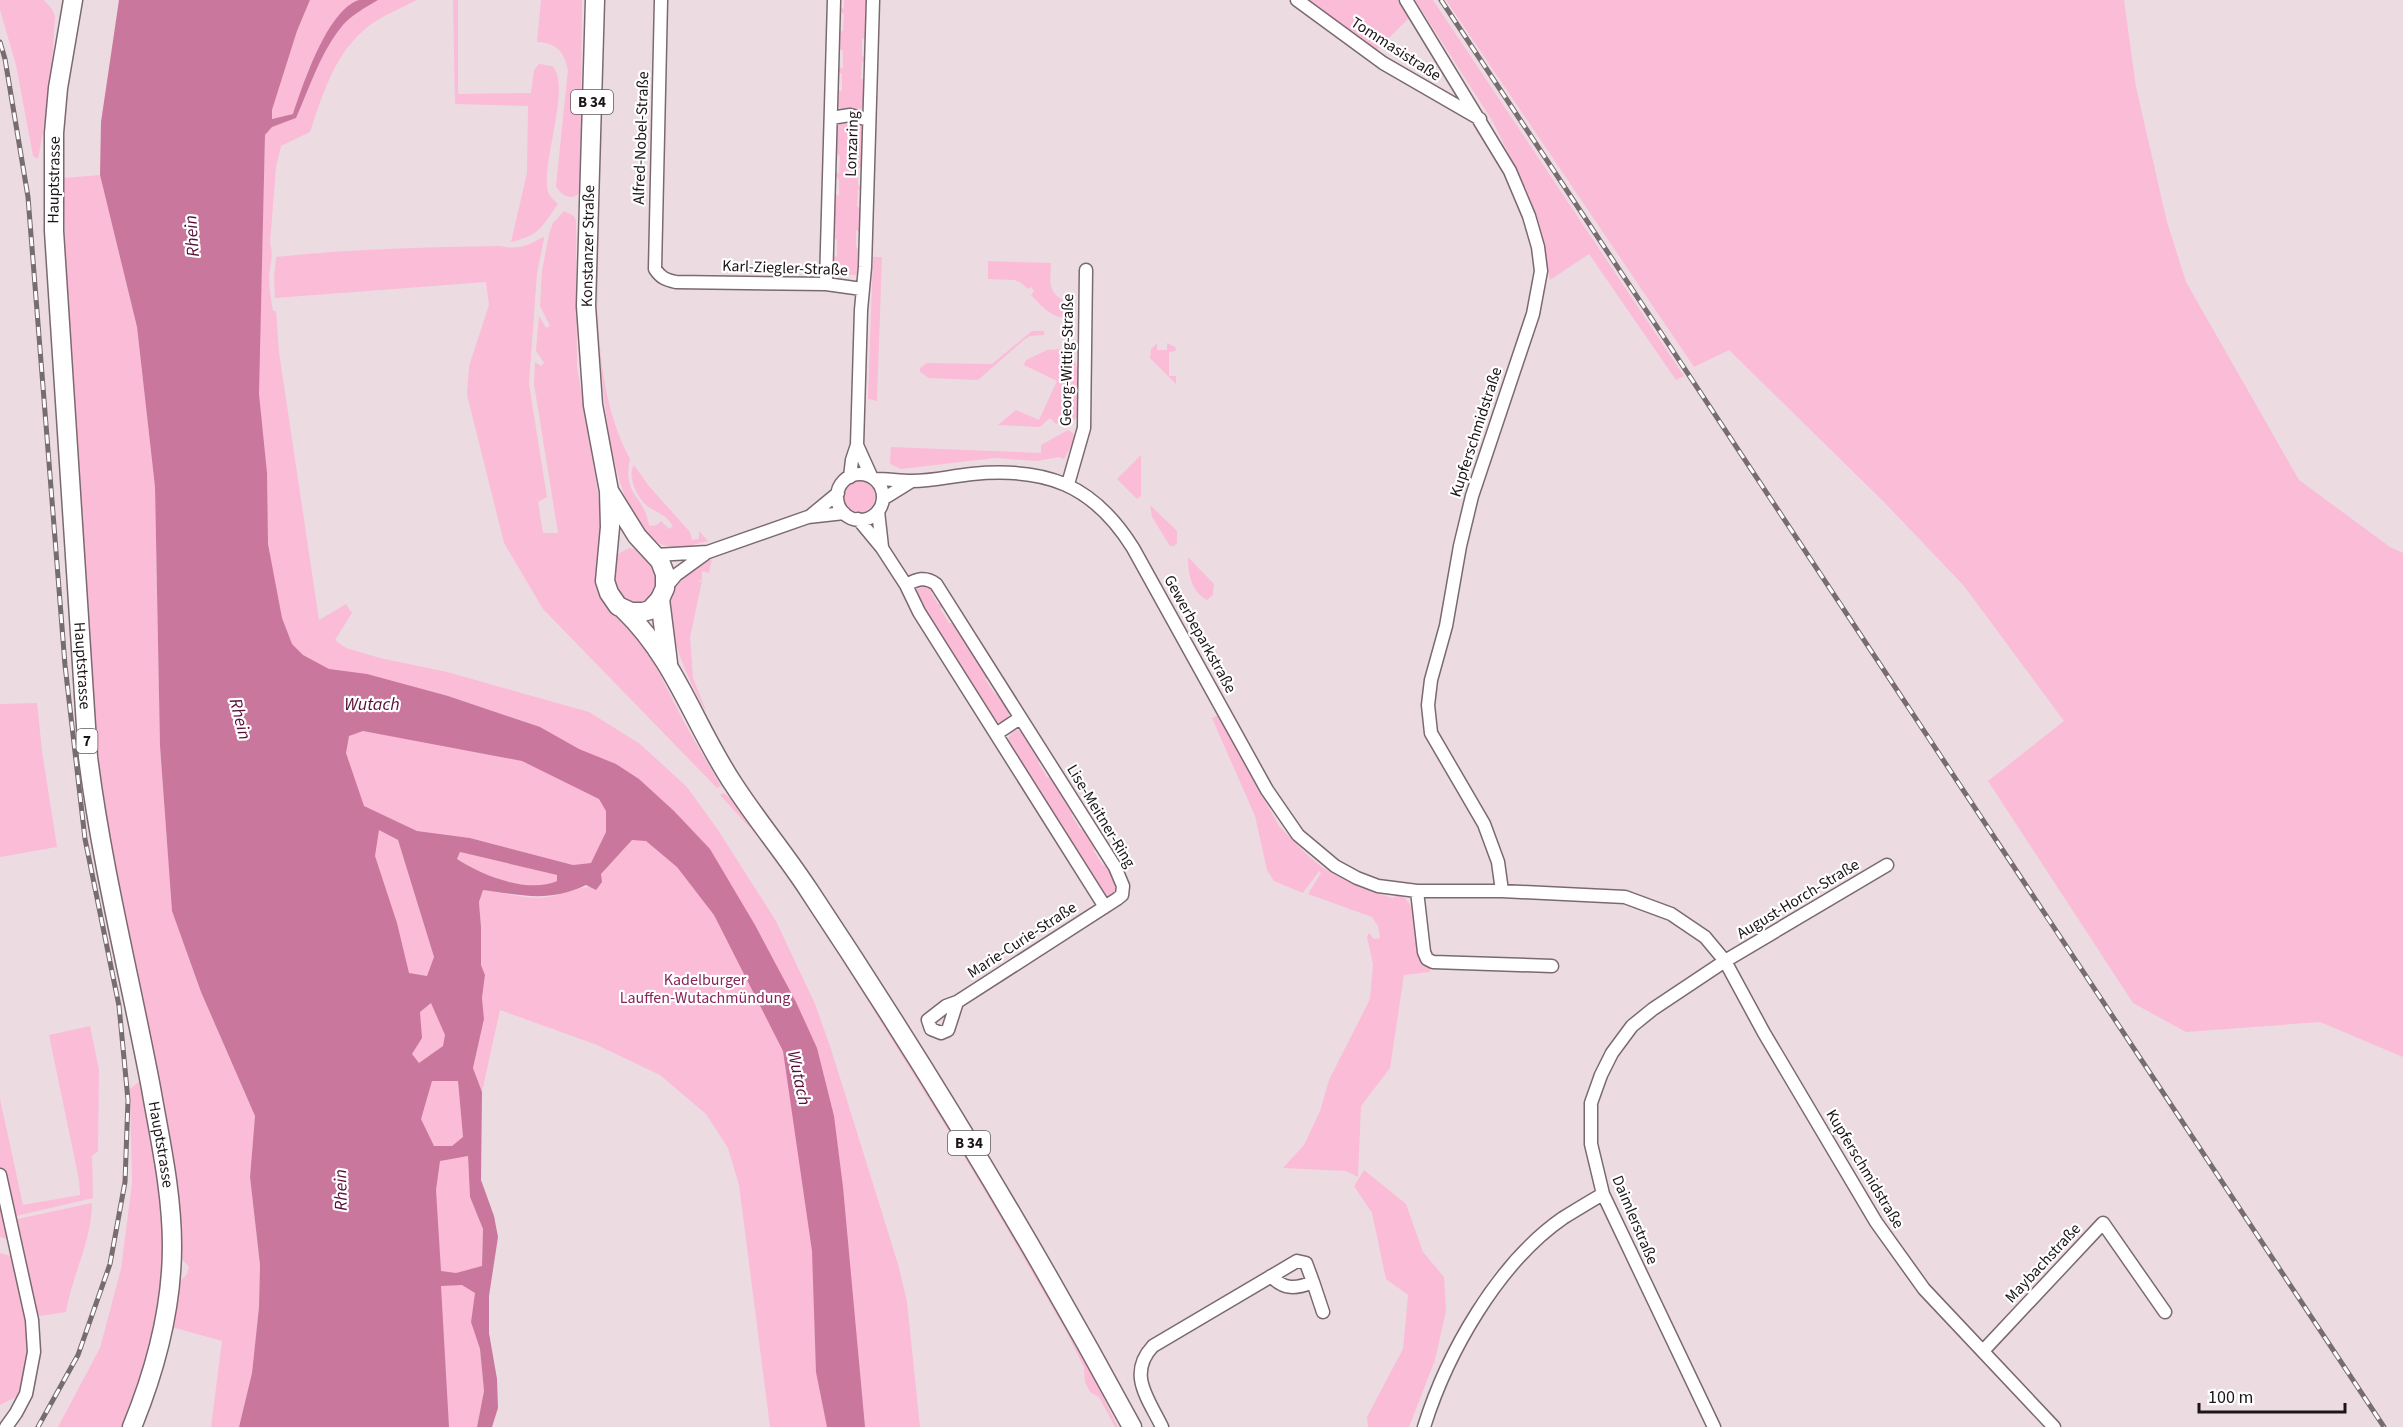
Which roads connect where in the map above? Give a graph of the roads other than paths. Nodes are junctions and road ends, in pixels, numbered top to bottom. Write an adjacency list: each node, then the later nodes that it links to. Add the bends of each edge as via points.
1 (73, 0): 53 (main road, Hauptstrasse / 7, via 54,133 54,231 88,757 95,815 170,1194 171,1270 163,1324 150,1378)
2 (595, 0): 20 (main road, Konstanzer Straße / B 34, via 586,306 593,405)
3 (662, 0): 12 (street, Alfred-Nobel-Straße, via 653,261)
4 (834, 0): 8 (street, Lonzaring)
5 (873, 0): 9 (street, Lonzaring)
6 (1297, 0): 10 (street, Tommasistraße, via 1383,63)
7 (1406, 0): 10 (street, Kupferschmidstraße)
8 (831, 118): 9 (street, via 850,115); 13 (street, Lonzaring)
9 (869, 120): 14 (street, Lonzaring)
10 (1481, 120): 39 (street, Kupferschmidstraße, via 1510,171 1529,216 1541,271 1533,314 1472,496 1428,705 1431,733 1484,824 1498,862)
11 (1086, 270): 19 (street, Georg-Wittig-Straße, via 1084,428)
12 (660, 276): 13 (street, Karl-Ziegler-Straße, via 676,282)
13 (826, 284): 14 (street, Karl-Ziegler-Straße)
14 (862, 289): 15 (street, Karl-Ziegler-Straße)
15 (857, 445): 16 (street, Karl-Ziegler-Straße); 17 (street, Karl-Ziegler-Straße)
16 (850, 477): 17 (street, Gewerbeparkstraße, via 864,474); 21 (street)
17 (873, 478): 18 (street, Gewerbeparkstraße); 22 (street, via 880,484)
18 (912, 481): 19 (street, Gewerbeparkstraße, via 1003,472 1044,476); 22 (street, Gewerbeparkstraße)
19 (1068, 484): 38 (street, Gewerbeparkstraße, via 1106,511 1121,528 1267,790 1298,835 1335,866 1357,878 1378,886)
20 (609, 491): 28 (main road, Konstanzer Straße / B 34, via 629,526); 30 (main road, Konstanzer Straße / B 34)
21 (838, 493): 24 (street); 25 (street)
22 (883, 499): 23 (street)
23 (878, 512): 26 (street); 27 (street)
24 (844, 513): 25 (street); 26 (street)
25 (808, 517): 29 (street)
26 (858, 519): 27 (street)
27 (882, 548): 31 (street)
28 (650, 550): 29 (street); 30 (main road, via 638,544 624,545); 32 (main road, Konstanzer Straße / B 34, via 665,574)
29 (708, 552): 32 (street, via 683,569)
30 (608, 559): 33 (main road, Konstanzer Straße / B 34, via 606,588)
31 (906, 585): 35 (street, Lise-Meitner-Ring, via 922,579 936,584); 36 (street)
32 (663, 594): 33 (main road, via 643,612); 34 (main road, B 34)
33 (624, 610): 34 (main road, B 34)
34 (669, 664): 54 (main road, B 34, via 733,784 810,892 969,1144)
35 (1020, 718): 36 (street); 40 (street, Lise-Meitner-Ring, via 1115,867 1123,886 1122,895)
36 (996, 734): 40 (street)
37 (1887, 865): 42 (street, August-Horch-Straße)
38 (1417, 891): 39 (street, Gewerbeparkstraße); 43 (street, via 1427,959)
39 (1502, 891): 41 (street, Gewerbeparkstraße, via 1625,897)
40 (1105, 907): 44 (street, Marie-Curie-Straße)
41 (1671, 914): 42 (street, Kupferschmidstraße, via 1705,937)
42 (1725, 961): 46 (street, Daimlerstraße, via 1632,1026 1612,1053 1592,1104 1591,1144); 51 (street, Kupferschmidstraße, via 1876,1222 1924,1289)
43 (1552, 966)
44 (957, 1002)
45 (0, 1175): 52 (street, via 32,1320 34,1352 26,1394)
46 (1603, 1194): 56 (street, via 1561,1219 1517,1260 1477,1312 1435,1392); 57 (street, Daimlerstraße)
47 (1271, 1276): 48 (street, via 1293,1288); 48 (street, via 1302,1260); 55 (street, via 1153,1346 1144,1356 1140,1375)
48 (1312, 1282): 49 (street)
49 (1323, 1312)
50 (2165, 1312): 51 (street, Maybachstraße, via 2103,1223)
51 (1983, 1351): 58 (street, Kupferschmidstraße)
52 (6, 1427)
53 (132, 1427)
54 (1132, 1427)
55 (1162, 1427)
56 (1424, 1427)
57 (1714, 1427)
58 (2054, 1427)

